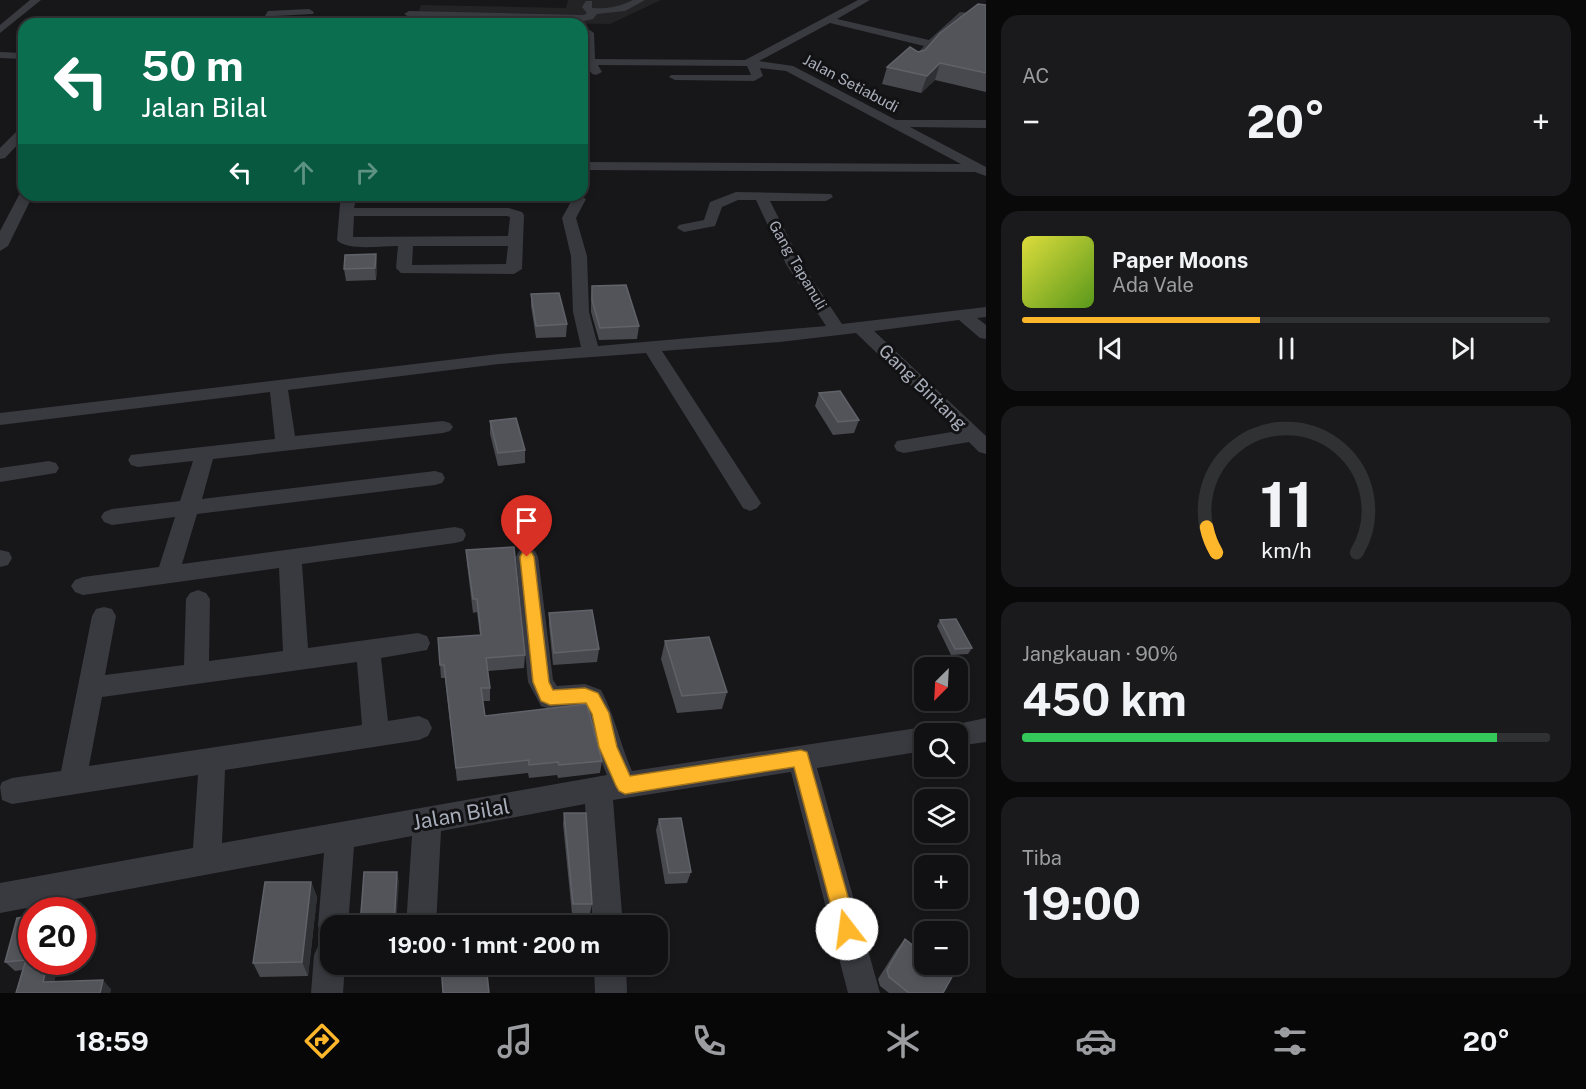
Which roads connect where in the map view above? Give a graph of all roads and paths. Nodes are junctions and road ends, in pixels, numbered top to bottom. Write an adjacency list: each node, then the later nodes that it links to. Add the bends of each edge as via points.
1 (36, 0): 16 (street)
2 (413, 0): 13 (street)
3 (591, 0): 7 (street, via 587,8)
4 (640, 0): 7 (street, via 621,10)
5 (866, 0): 15 (street)
6 (973, 3): 9 (street)
7 (594, 11): 10 (street, via 587,18)
8 (309, 12): 12 (street, via 272,13)
9 (964, 14): 11 (street); 17 (street)
10 (561, 17): 14 (street)
11 (986, 17)
12 (269, 18)
13 (407, 18)
14 (484, 18)
15 (830, 20): 17 (street); 22 (street)
16 (0, 30)
17 (931, 44): 23 (street)
18 (0, 55): 19 (street)
19 (18, 56)
20 (588, 62): 22 (street, Jalan Setiabudi)
21 (588, 64): 24 (street)
22 (751, 64): 25 (street, via 644,65); 26 (street, via 757,76 750,78); 29 (street, Jalan Setiabudi, via 795,70)
23 (914, 64)
24 (604, 74)
25 (630, 76)
26 (666, 76)
27 (938, 118): 28 (street)
28 (986, 119)
29 (895, 123): 30 (street); 35 (street, Jalan Setiabudi)
30 (986, 124)
31 (18, 137): 32 (street)
32 (0, 155)
33 (588, 166): 34 (street)
34 (726, 167): 35 (street); 36 (street)
35 (982, 170)
36 (736, 196): 37 (street); 43 (street, via 715,205 710,223)
37 (761, 197): 38 (street); 50 (street, Gang Tapanuli, via 794,264)
38 (826, 197)
39 (23, 201): 46 (street)
40 (349, 201): 42 (street)
41 (578, 201): 53 (street, via 569,218 579,256 581,312)
42 (347, 212): 44 (street, via 509,212 516,215); 45 (street, via 347,242)
43 (684, 228)
44 (516, 241): 45 (street); 45 (street, via 516,267 509,270 405,269)
45 (406, 243)
46 (0, 246)
47 (986, 312): 48 (street)
48 (963, 315): 49 (street); 51 (street)
49 (860, 327): 50 (street); 57 (street, Gang Bintang)
50 (837, 330): 52 (street)
51 (986, 334)
52 (652, 349): 53 (street); 65 (street)
53 (591, 352): 54 (street)
54 (279, 385): 55 (street); 58 (street)
55 (0, 419)
56 (443, 427): 58 (street)
57 (980, 441): 59 (street)
58 (286, 444): 60 (street)
59 (904, 446)
60 (206, 453): 61 (street); 66 (street)
61 (138, 460)
62 (50, 468): 63 (street)
63 (0, 475)
64 (435, 478): 66 (street)
65 (750, 503)
66 (189, 508): 67 (street); 71 (street)
67 (112, 517)
68 (455, 535): 70 (street)
69 (527, 557): 88 (street, via 541,682 550,698 592,698 608,747)
70 (291, 558): 71 (street); 77 (street)
71 (168, 574): 72 (street)
72 (83, 586)
73 (198, 599): 78 (street)
74 (104, 616): 79 (street)
75 (418, 643): 76 (street)
76 (368, 650): 77 (street); 83 (street)
77 (296, 660): 78 (street)
78 (196, 673): 79 (street)
79 (90, 688): 87 (street)
80 (419, 728): 83 (street)
81 (986, 730): 82 (street)
82 (968, 732)
83 (376, 734): 86 (street)
84 (914, 741): 85 (street, Jalan Bilal)
85 (801, 758): 88 (street, Jalan Bilal); 101 (street)
86 (212, 760): 87 (street); 92 (street)
87 (73, 782): 89 (street)
88 (611, 787): 90 (street, Jalan Bilal); 96 (street)
89 (12, 791)
90 (427, 820): 91 (street, Jalan Bilal); 95 (street)
91 (340, 835): 92 (street, Jalan Bilal); 94 (street)
92 (207, 860): 93 (street, Jalan Bilal)
93 (0, 898)
94 (334, 915)
95 (422, 915)
96 (608, 915)
97 (328, 975): 99 (street)
98 (610, 975): 100 (street)
99 (327, 993)
100 (611, 993)
101 (864, 993)

